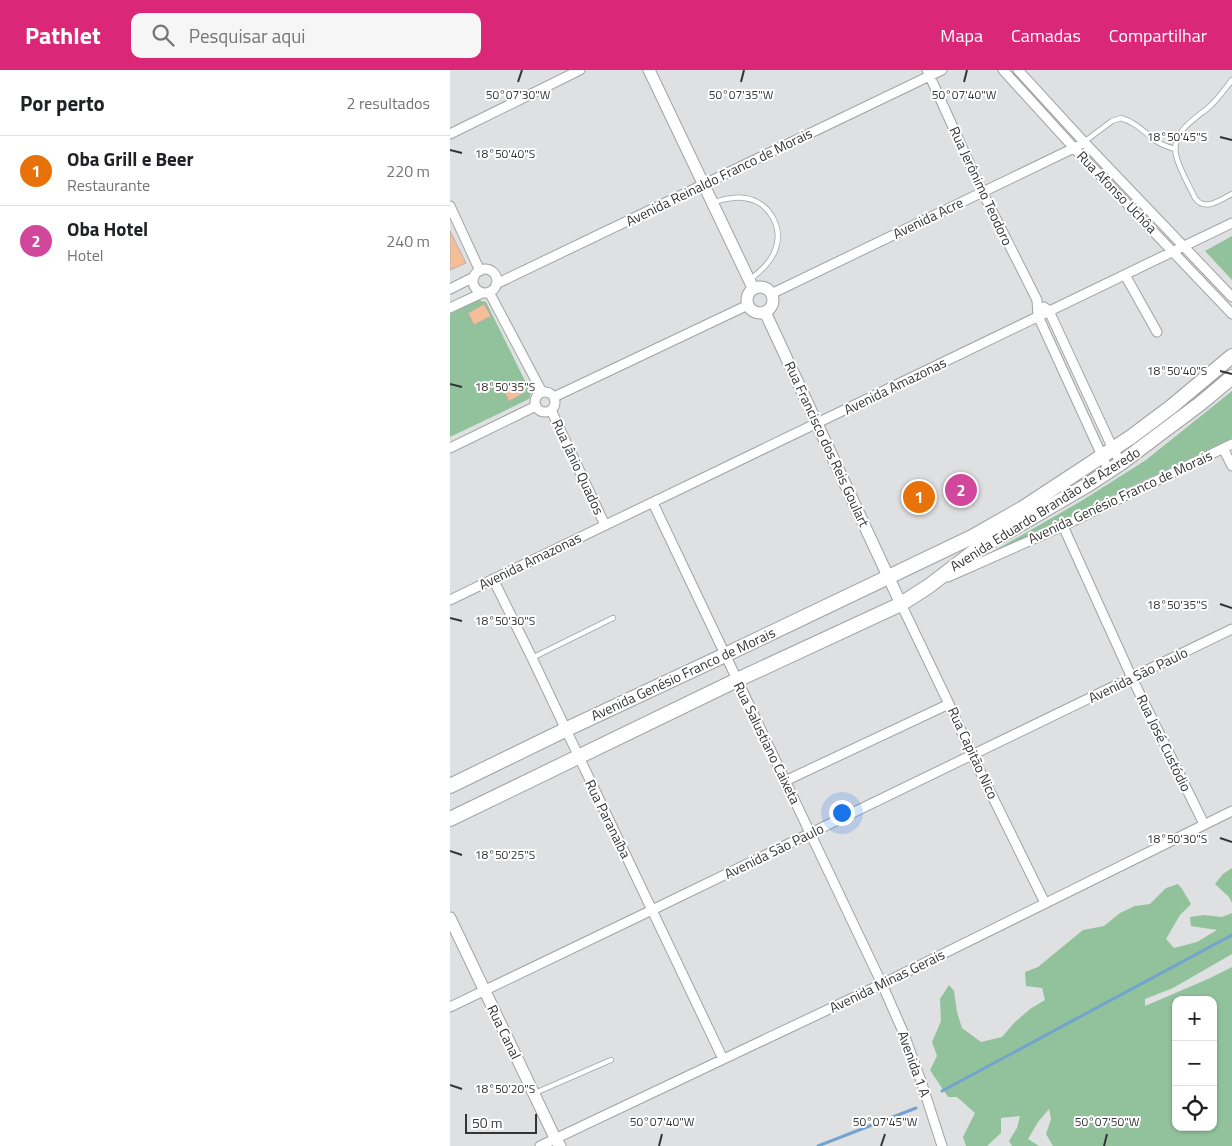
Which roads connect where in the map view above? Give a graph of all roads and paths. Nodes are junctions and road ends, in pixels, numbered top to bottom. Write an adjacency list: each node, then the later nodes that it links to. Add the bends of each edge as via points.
1 (580, 70): 8 (street)
2 (649, 70): 12 (street)
3 (942, 70): 6 (street, Avenida Reinaldo Franco de Morais)
4 (1003, 70): 10 (street, Rua Afonso Uchôa)
5 (1018, 70): 9 (street, Rua Afonso Uchôa)
6 (928, 73): 12 (street, Avenida Reinaldo Franco de Morais); 13 (street, Rua Jerônimo Teodoro)
7 (1232, 80): 11 (lane, via 1181,132)
8 (450, 134)
9 (1084, 142): 10 (street, Avenida Acre); 11 (lane, via 1121,118 1166,147); 18 (street, Rua Afonso Uchôa)
10 (1074, 148): 13 (street, Avenida Acre); 19 (street, Rua Afonso Uchôa)
11 (1175, 149): 14 (lane, via 1178,163 1199,203 1210,205)
12 (704, 184): 15 (street); 22 (street, Avenida Reinaldo Franco de Morais)
13 (982, 191): 26 (street, Avenida Acre); 28 (street, Rua Jerônimo Teodoro)
14 (1232, 194)
15 (711, 202): 23 (street); 23 (lane, via 744,198 759,202 770,213 778,237 775,251)
16 (450, 206): 20 (street)
17 (1232, 224): 18 (street, Avenida Amazonas)
18 (1184, 246): 19 (street, Avenida Amazonas); 27 (street, Rua Afonso Uchôa)
19 (1173, 252): 21 (street, Avenida Amazonas); 33 (street, Rua Afonso Uchôa)
20 (477, 274): 22 (street, via 486,270 491,272 496,277); 24 (street); 25 (street, via 474,287 479,292)
21 (1125, 275): 31 (street, Avenida Amazonas); 35 (street)
22 (496, 284): 25 (street)
23 (752, 284): 26 (street); 29 (street, via 746,298)
24 (450, 289)
25 (486, 292): 30 (street); 38 (street)
26 (772, 294): 32 (street, via 772,304)
27 (1232, 297)
28 (1037, 300): 31 (street, Rua Jerônimo Teodoro); 34 (street, Rua Jerônimo Teodoro)
29 (748, 305): 32 (street, via 757,313); 39 (street)
30 (450, 308)
31 (1049, 311): 34 (street, Avenida Amazonas); 45 (street, Rua Jerônimo Teodoro)
32 (765, 312): 42 (street, Rua Francisco dos Reis Goulart)
33 (1232, 314)
34 (1038, 316): 42 (street, Avenida Amazonas); 45 (street, Rua Jerônimo Teodoro)
35 (1157, 332)
36 (1232, 356): 45 (main road, Avenida Eduardo Brandão de Azeredo, via 1156,419)
37 (1232, 377): 47 (main road, Avenida Eduardo Brandão de Azeredo)
38 (542, 392): 39 (street, via 549,392); 40 (street, via 537,396)
39 (554, 397): 41 (street)
40 (536, 406): 41 (street, via 544,412); 44 (street)
41 (551, 410): 49 (street, Rua Jânio Quados)
42 (817, 424): 48 (street, Avenida Amazonas); 51 (street, Rua Francisco dos Reis Goulart)
43 (1228, 446): 46 (street); 50 (street, Avenida Genésio Franco de Morais)
44 (450, 448)
45 (1107, 452): 47 (street, Rua Jerônimo Teodoro); 47 (street, Rua Jerônimo Teodoro); 51 (main road, Avenida Eduardo Brandão de Azeredo, via 1024,508)
46 (1232, 466)
47 (1115, 467): 53 (main road, Avenida Eduardo Brandão de Azeredo, via 976,550)
48 (653, 503): 49 (street, Avenida Amazonas); 58 (street, Rua Salustiano Caixeta)
49 (605, 525): 52 (street, Avenida Amazonas)
50 (1063, 526): 53 (street, Avenida Genésio Franco de Morais); 60 (street, Rua José Custódio)
51 (889, 576): 55 (street); 58 (main road, Avenida Genésio Franco de Morais)
52 (493, 579): 54 (street, Avenida Amazonas); 59 (street, Rua Paranaíba)
53 (929, 586): 55 (main road, Avenida Genésio Franco de Morais)
54 (450, 600)
55 (901, 604): 61 (main road, Avenida Genésio Franco de Morais); 62 (street, Rua Capitão Nico)
56 (613, 618): 59 (lane)
57 (1232, 629): 60 (street, Avenida São Paulo)
58 (725, 655): 61 (street, Rua Salustiano Caixeta); 63 (main road, Avenida Genésio Franco de Morais)
59 (532, 658): 63 (street, Rua Paranaíba)
60 (1132, 678): 64 (street, Avenida São Paulo); 70 (street, Rua José Custódio)
61 (737, 680): 65 (main road, Avenida Genésio Franco de Morais); 66 (street, Rua Salustiano Caixeta)
62 (950, 704): 64 (street, Rua Capitão Nico); 66 (street)
63 (566, 729): 65 (street, Rua Paranaíba); 67 (main road, Avenida Genésio Franco de Morais)
64 (972, 755): 71 (street, Avenida São Paulo); 72 (street, Rua Capitão Nico)
65 (579, 757): 69 (main road, Avenida Genésio Franco de Morais); 73 (street, Rua Paranaíba)
66 (785, 781): 71 (street, Rua Salustiano Caixeta)
67 (450, 786)
68 (1232, 811): 70 (street, Avenida Minas Gerais)
69 (450, 819)
70 (1204, 824): 72 (street, Avenida Minas Gerais)
71 (810, 833): 73 (street, Avenida São Paulo); 75 (street, Rua Salustiano Caixeta)
72 (1045, 903): 75 (street, Avenida Minas Gerais)
73 (652, 910): 76 (street, Avenida São Paulo); 78 (street, Rua Paranaíba)
74 (450, 918): 76 (street, Rua Canal)
75 (882, 984): 78 (street, Avenida Minas Gerais); 83 (street, Avenida 1 A, via 910,1050)
76 (484, 990): 77 (street, Avenida São Paulo); 80 (street, Rua Canal)
77 (450, 1007)
78 (723, 1059): 81 (street, Avenida Minas Gerais)
79 (611, 1060): 80 (lane)
80 (534, 1094): 81 (street, Rua Canal)
81 (558, 1142): 82 (street, Avenida Minas Gerais)
82 (540, 1146)
83 (942, 1146)

